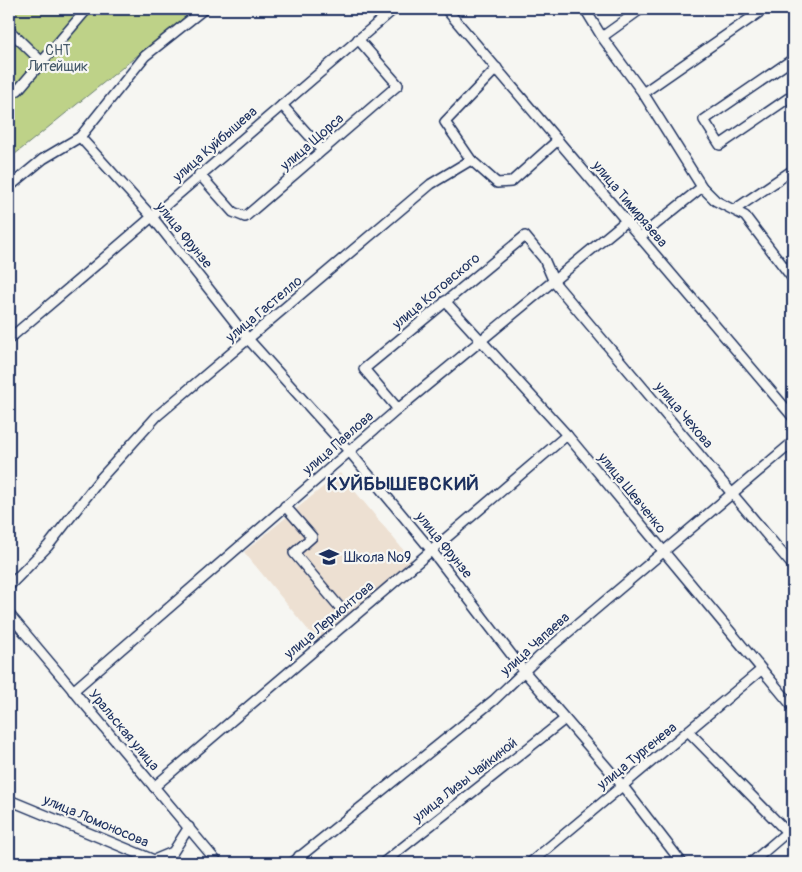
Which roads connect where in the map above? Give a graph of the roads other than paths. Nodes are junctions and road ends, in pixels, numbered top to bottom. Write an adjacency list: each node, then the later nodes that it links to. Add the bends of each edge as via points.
1 (87, 9): 12 (street)
2 (204, 9): 18 (street, via 145,56)
3 (394, 9): 10 (street, улица Куйбышева)
4 (446, 9): 13 (street, улица Тимирязева)
5 (585, 9): 9 (street)
6 (641, 9): 9 (street)
7 (764, 9): 14 (street)
8 (9, 30): 12 (street)
9 (602, 36): 14 (street)
10 (358, 39): 17 (street, улица Куйбышева); 20 (street, улица Щорса, via 398,85)
11 (793, 59): 16 (street, via 704,120 720,145)
12 (42, 62): 15 (street, via 18,90)
13 (497, 68): 19 (street, улица Тимирязева); 21 (street, via 444,122)
14 (643, 93): 25 (street)
15 (9, 95)
16 (793, 95)
17 (282, 105): 20 (street); 23 (street, улица Куйбышева)
18 (80, 137): 24 (street, via 44,159); 27 (street, улица Фрунзе)
19 (558, 140): 21 (street, via 511,182 497,183); 28 (street, улица Тимирязева)
20 (322, 150): 23 (street, улица Щорса, via 245,217 233,212)
21 (471, 160): 34 (street, улица Гастелло, via 431,184)
22 (793, 170): 26 (street)
23 (199, 174): 27 (street, улица Куйбышева)
24 (9, 187)
25 (702, 187): 26 (street, via 716,201); 29 (street)
26 (734, 210): 30 (street, via 745,216)
27 (153, 218): 33 (street, улица Куйбышева); 34 (street, улица Фрунзе)
28 (626, 221): 29 (street, улица Тимирязева); 31 (street, улица Павлова)
29 (640, 237): 37 (street, улица Тимирязева)
30 (793, 279)
31 (554, 282): 32 (street, улица Котовского, via 544,259 525,236); 35 (street, улица Павлова); 41 (street, улица Чехова)
32 (445, 301): 35 (street, улица Шевченко); 36 (street, улица Котовского, via 364,368)
33 (9, 339)
34 (250, 340): 40 (street, улица Фрунзе); 46 (street, улица Гастелло, via 157,416 101,478 48,546)
35 (480, 342): 36 (street, улица Павлова); 38 (street, улица Шевченко)
36 (398, 409): 40 (street, улица Павлова)
37 (793, 417)
38 (567, 436): 43 (street, улица Лермонтова); 44 (street, улица Шевченко)
39 (793, 442): 41 (street, улица Чапаева)
40 (349, 451): 42 (street, улица Павлова); 43 (street, улица Фрунзе)
41 (733, 494): 44 (street, улица Чапаева); 45 (street, улица Чехова)
42 (285, 506): 47 (street, via 312,538 294,553); 51 (street, улица Павлова)
43 (432, 550): 50 (street, улица Фрунзе); 56 (street, улица Лермонтова)
44 (663, 552): 49 (street, улица Шевченко); 50 (street, улица Чапаева)
45 (793, 566)
46 (9, 586)
47 (342, 610)
48 (9, 614): 51 (street, Уральская улица)
49 (761, 670): 52 (street, улица Шевченко); 54 (street, улица Тургенева)
50 (524, 671): 53 (street, улица Фрунзе); 60 (street, улица Чапаева, via 494,700)
51 (72, 691): 56 (street, Уральская улица)
52 (793, 708)
53 (565, 719): 55 (street, улица Фрунзе); 63 (street, улица Лизы Чайкиной)
54 (689, 732): 55 (street, улица Тургенева); 59 (street)
55 (622, 785): 64 (street, улица Тургенева); 65 (street, улица Фрунзе)
56 (154, 787): 58 (street, Уральская улица)
57 (9, 800): 58 (street, улица Ломоносова, via 154,860 173,852)
58 (189, 827): 61 (street, Уральская улица)
59 (790, 829): 66 (street)
60 (295, 860): 62 (street)
61 (218, 863)
62 (307, 863)
63 (383, 863)
64 (530, 863)
65 (682, 863)
66 (751, 863)

